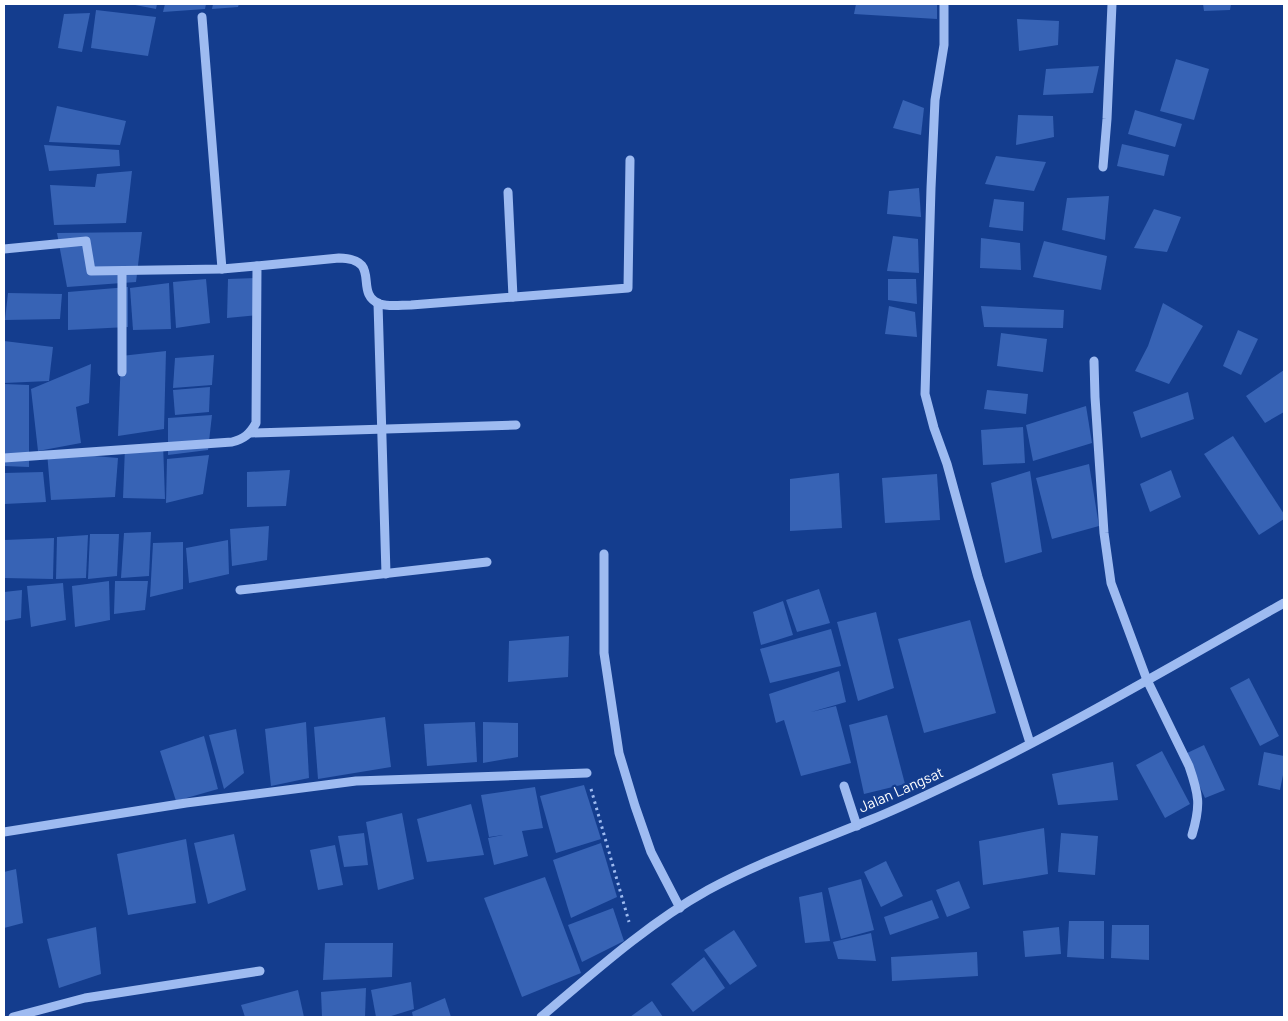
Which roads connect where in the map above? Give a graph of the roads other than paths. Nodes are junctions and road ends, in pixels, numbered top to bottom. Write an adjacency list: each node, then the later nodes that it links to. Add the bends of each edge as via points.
1 (944, 4): 25 (street, via 944,45 935,100 925,394)
2 (1112, 4): 5 (street)
3 (202, 17): 9 (street)
4 (630, 160): 11 (street, via 628,288)
5 (1103, 167)
6 (508, 192): 11 (street)
7 (4, 249): 10 (street, via 86,241 90,271)
8 (257, 266): 9 (street); 12 (street, via 351,258 362,265 368,293); 17 (street, via 256,423)
9 (222, 269): 10 (street)
10 (122, 271): 14 (street)
11 (513, 297): 12 (street, via 411,305 386,306)
12 (378, 303): 16 (street)
13 (1094, 362): 24 (street, via 1097,437 1111,583)
14 (122, 372)
15 (516, 425): 16 (street)
16 (382, 429): 17 (street); 21 (street)
17 (250, 433): 18 (street, via 242,440 232,442)
18 (4, 458)
19 (604, 554): 31 (street, via 604,653 619,753 651,852)
20 (487, 562): 21 (street)
21 (386, 574): 22 (street)
22 (240, 590)
23 (1284, 603): 24 (street, Jalan Langsat)
24 (1147, 680): 25 (street, Jalan Langsat); 30 (street, via 1190,766 1198,795)
25 (1030, 743): 28 (street, Jalan Langsat)
26 (587, 773): 29 (street, via 356,781)
27 (844, 786): 28 (street)
28 (857, 826): 31 (street, Jalan Langsat, via 738,875)
29 (4, 832)
30 (1192, 835)
31 (680, 908): 34 (street, Jalan Langsat, via 634,940)
32 (260, 971): 33 (street, via 85,998)
33 (13, 1017)
34 (541, 1017)

